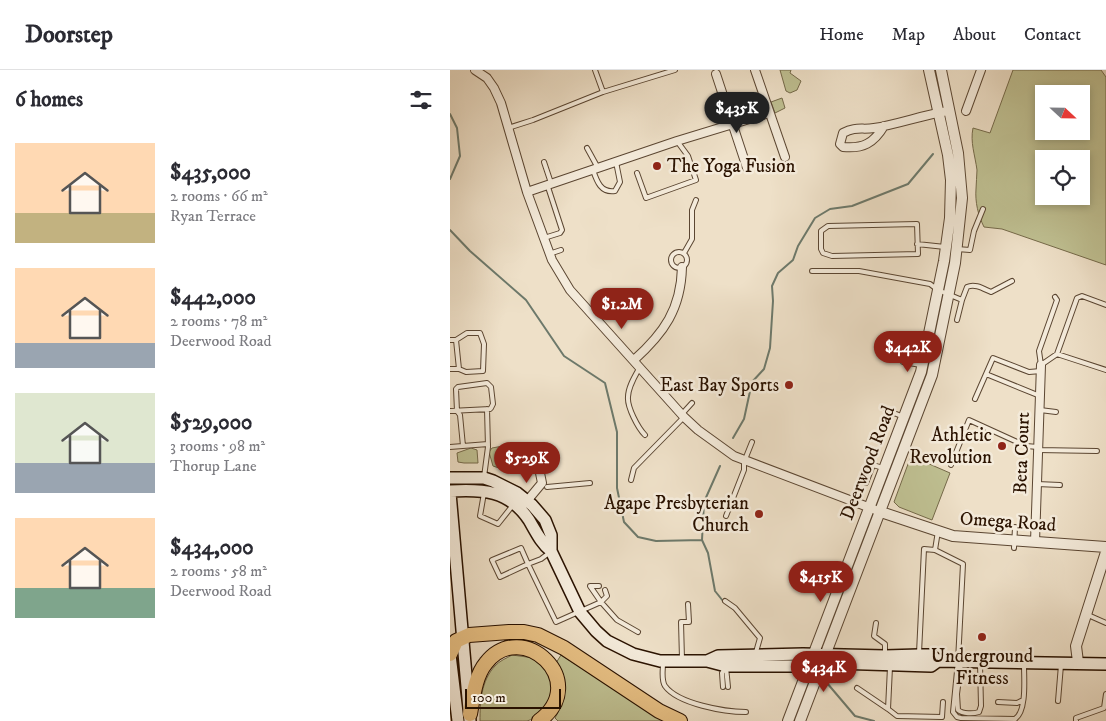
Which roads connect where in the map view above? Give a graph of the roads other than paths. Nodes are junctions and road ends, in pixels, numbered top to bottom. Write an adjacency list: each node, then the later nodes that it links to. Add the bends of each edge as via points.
1 (475, 70): 15 (street, via 494,88)
2 (595, 70): 9 (lane)
3 (675, 70): 9 (lane)
4 (755, 70): 12 (street)
5 (929, 70): 11 (street, Deerwood Road)
6 (941, 70): 11 (street, Deerwood Road)
7 (981, 70): 10 (street)
8 (716, 74): 13 (street)
9 (602, 92): 15 (lane)
10 (966, 110)
11 (943, 112): 14 (street); 30 (street, Deerwood Road)
12 (769, 113): 13 (street); 18 (street)
13 (732, 124): 16 (street); 21 (street)
14 (884, 126): 14 (street, via 873,142 865,146 852,148 840,144 843,133 852,128)
15 (508, 128): 25 (street)
16 (677, 141): 20 (street); 23 (lane, via 688,156 696,180 646,198)
17 (587, 148): 22 (lane, via 594,158)
18 (786, 157)
19 (544, 162): 24 (lane)
20 (616, 162): 22 (street); 22 (lane, via 620,182 615,192 601,188 596,181)
21 (747, 168)
22 (595, 169): 24 (street)
23 (638, 173)
24 (549, 184): 25 (street); 28 (lane, via 562,230)
25 (527, 192): 28 (street)
26 (696, 200): 32 (lane, via 692,210 692,239)
27 (983, 209): 30 (lane, via 970,250)
28 (544, 239): 33 (street)
29 (917, 244): 29 (lane, via 918,254 832,256 821,249 821,231 828,226 917,224); 30 (lane)
30 (952, 248): 37 (street, Deerwood Road); 38 (street, Deerwood Road)
31 (561, 250): 33 (lane)
32 (684, 253): 34 (lane, via 687,262); 34 (lane, via 677,252 672,257 673,265)
33 (550, 254): 46 (street, via 570,290)
34 (682, 267): 46 (street, via 682,281 672,315 652,344)
35 (812, 270): 37 (lane, via 859,272 930,284)
36 (1012, 281): 40 (lane, via 991,292 971,285)
37 (938, 290): 38 (lane); 48 (street, Deerwood Road)
38 (950, 295): 40 (lane); 66 (street, Deerwood Road, via 932,375)
39 (1055, 298): 51 (lane, via 1055,308 1039,351)
40 (962, 300): 42 (lane)
41 (1106, 305): 45 (lane, via 1082,296 1077,298)
42 (957, 320)
43 (450, 340): 44 (lane)
44 (456, 340): 50 (lane); 50 (lane, via 467,333 480,333 484,344 483,371 466,372)
45 (1057, 354): 51 (lane); 53 (lane)
46 (634, 360): 49 (street)
47 (904, 362): 48 (lane)
48 (923, 366): 65 (street, Deerwood Road)
49 (640, 367): 64 (street); 67 (lane, via 628,398)
50 (459, 368): 52 (lane)
51 (1041, 368): 54 (lane, via 1030,372 993,358); 55 (street, Beta Court)
52 (450, 369)
53 (1106, 370)
54 (986, 374): 55 (lane); 56 (lane)
55 (1040, 396): 60 (street, Beta Court)
56 (975, 399)
57 (692, 403): 64 (lane)
58 (489, 409): 62 (lane); 62 (lane, via 493,404 491,387 487,383 478,383 458,386); 69 (lane)
59 (886, 410): 65 (lane)
60 (1040, 410): 63 (lane); 72 (street, Beta Court)
61 (450, 411): 62 (lane)
62 (457, 411): 70 (lane)
63 (1056, 412)
64 (683, 415): 74 (street, via 698,430); 80 (lane, via 634,468)
65 (905, 417): 66 (lane); 76 (street, Deerwood Road)
66 (915, 422): 91 (street, Deerwood Road)
67 (644, 434)
68 (752, 442): 74 (lane)
69 (488, 444): 70 (lane); 79 (lane)
70 (463, 446): 71 (lane)
71 (450, 447)
72 (1038, 448): 73 (lane); 75 (lane, via 1026,446 969,420); 83 (street, Beta Court)
73 (1097, 451)
74 (744, 462): 90 (street); 92 (lane, via 744,470)
75 (951, 465)
76 (885, 469): 82 (lane, via 873,465); 90 (street, Deerwood Road)
77 (540, 473): 88 (street, via 542,483)
78 (450, 478): 79 (main road)
79 (484, 478): 88 (main road, via 505,486)
80 (631, 480)
81 (590, 483): 85 (lane)
82 (866, 483)
83 (1037, 484): 84 (lane); 95 (street, Beta Court)
84 (1060, 485)
85 (547, 487)
86 (484, 490): 87 (main road); 89 (main road); 89 (lane, via 480,516 498,524)
87 (450, 492): 113 (main road)
88 (526, 501): 99 (main road, via 545,520 551,535)
89 (514, 504): 99 (main road, via 526,516 543,545)
90 (870, 508): 91 (street); 118 (street, Deerwood Road)
91 (881, 512): 94 (street, Omega Road); 117 (street, Deerwood Road)
92 (726, 516)
93 (1015, 527): 96 (lane)
94 (938, 531): 96 (street, Omega Road); 98 (lane)
95 (1035, 542): 96 (street, Omega Road); 97 (street, Omega Road)
96 (1014, 544)
97 (1106, 547)
98 (935, 550): 116 (lane, via 924,549); 123 (lane, via 963,564)
99 (551, 551): 101 (lane); 108 (main road)
100 (1106, 552): 102 (street)
101 (528, 564): 101 (lane, via 521,548 492,560 500,577); 108 (lane, via 556,622)
102 (1101, 579): 109 (street)
103 (599, 586): 106 (lane, via 590,586)
104 (605, 590): 106 (lane, via 606,596)
105 (726, 601): 115 (lane, via 760,638)
106 (601, 602): 108 (lane); 112 (lane, via 617,620)
107 (688, 604): 125 (lane, via 689,622 681,622)
108 (580, 612): 120 (main road, via 596,631 620,648)
109 (1086, 614): 111 (lane); 128 (street, via 1076,646)
110 (876, 623): 119 (lane, via 873,634 885,644)
111 (1106, 623)
112 (638, 632)
113 (464, 637): 114 (highway, via 456,641); 144 (main road); 146 (highway, via 509,632 538,635)
114 (450, 655): 144 (main road)
115 (756, 655): 118 (main road); 121 (main road, via 718,656); 130 (main road, via 727,661)
116 (919, 655): 119 (main road); 122 (main road, via 931,656)
117 (825, 659): 118 (main road); 119 (main road); 143 (street, Deerwood Road)
118 (812, 660): 130 (main road); 142 (street, Deerwood Road)
119 (887, 660): 122 (main road, via 931,666); 140 (lane)
120 (663, 661): 125 (main road); 141 (lane, via 662,675 672,692 699,705 722,711)
121 (707, 661): 125 (main road); 130 (main road)
122 (938, 661): 123 (main road)
123 (960, 661): 124 (main road); 124 (lane, via 958,710 976,713 981,706); 135 (lane, via 953,712 957,717 1015,719 1020,715)
124 (980, 661): 126 (main road)
125 (682, 662)
126 (1024, 662): 127 (main road); 135 (lane)
127 (1061, 662): 128 (main road); 136 (lane)
128 (1078, 662): 129 (main road)
129 (1106, 664)
130 (726, 666): 131 (lane, via 722,673); 132 (lane)
131 (723, 687)
132 (728, 687)
133 (856, 688): 140 (lane)
134 (1106, 694): 139 (lane)
135 (1023, 700): 138 (lane, via 1017,703)
136 (1058, 701)
137 (943, 702): 140 (lane, via 942,717 897,716)
138 (998, 702)
139 (1105, 708): 147 (lane, via 1076,718)
140 (888, 709)
141 (746, 712)
142 (789, 717)
143 (802, 717)
144 (464, 718): 145 (highway, via 486,662 496,654 518,647 538,653 555,670 557,698)
145 (540, 721)
146 (680, 721)
147 (1076, 721)

